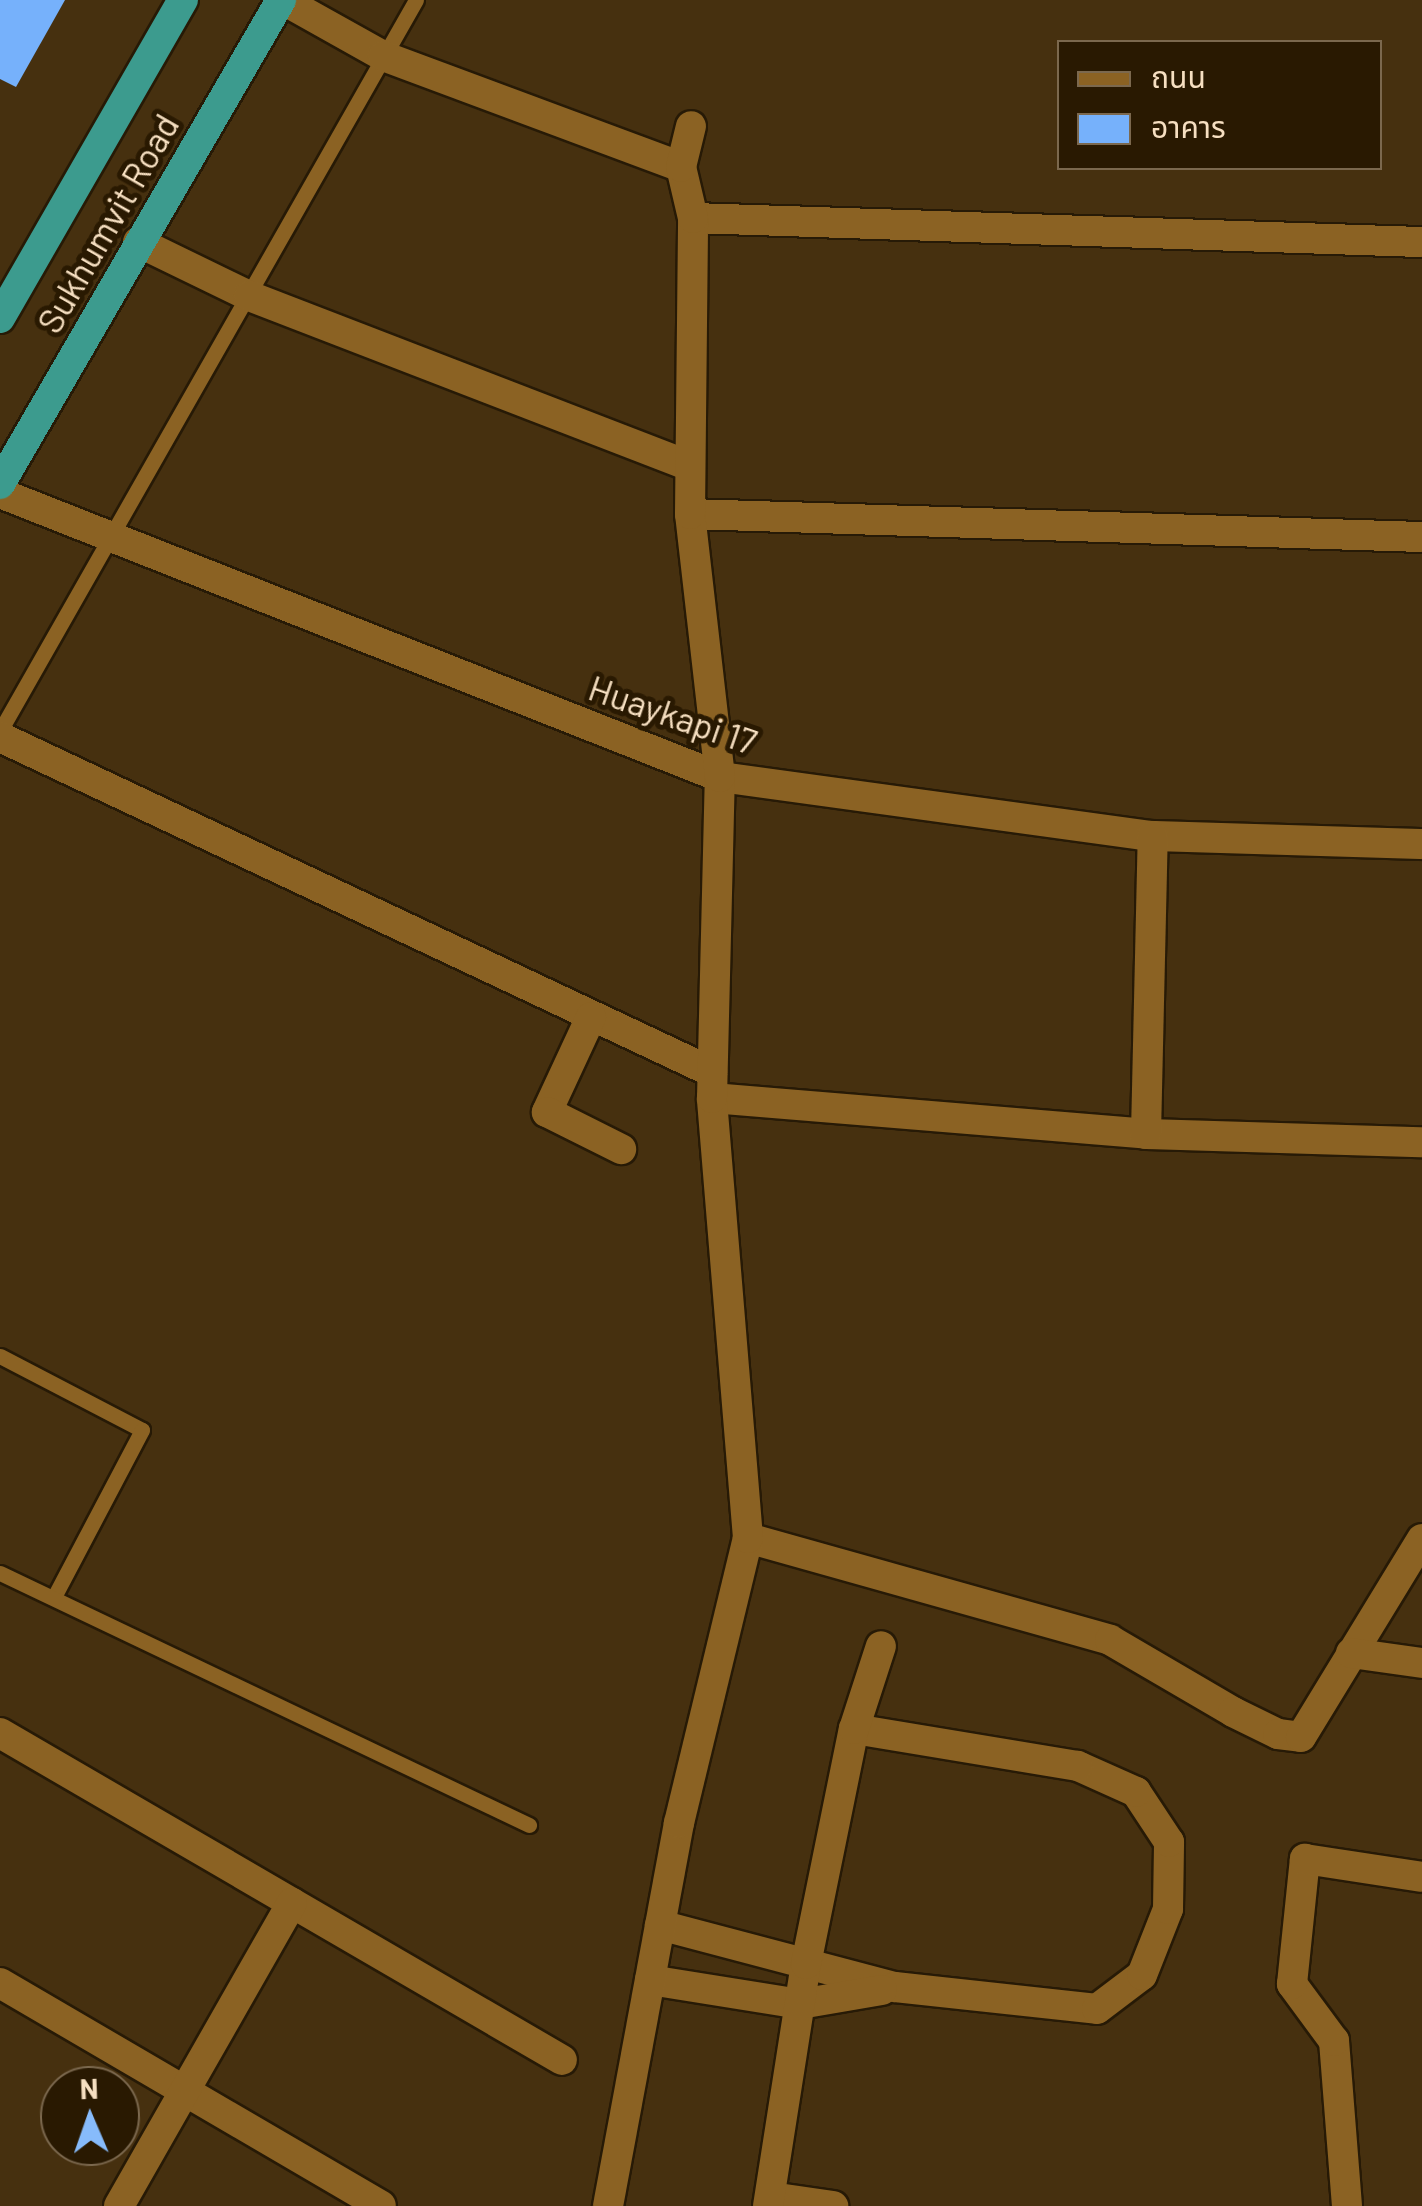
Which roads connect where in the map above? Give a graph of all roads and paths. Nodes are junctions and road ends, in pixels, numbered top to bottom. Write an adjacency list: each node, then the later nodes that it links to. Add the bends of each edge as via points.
1 (184, 0): 11 (highway, Sukhumvit Road)
2 (282, 0): 4 (street); 8 (highway, Sukhumvit Road)
3 (416, 0): 4 (lane)
4 (383, 56): 6 (street); 10 (lane)
5 (691, 126): 6 (street)
6 (681, 167): 7 (street)
7 (693, 218): 9 (street); 12 (street)
8 (138, 242): 10 (street); 13 (highway, Sukhumvit Road)
9 (1422, 242)
10 (250, 296): 12 (street); 17 (lane)
11 (0, 318)
12 (689, 466): 15 (street)
13 (0, 484)
14 (0, 493): 17 (street, Huaykapi 17)
15 (690, 514): 16 (street); 19 (street)
16 (1422, 537)
17 (112, 542): 18 (lane); 19 (street, Huaykapi 17)
18 (0, 734): 22 (street)
19 (720, 777): 20 (street, Huaykapi 17); 23 (street)
20 (1153, 836): 21 (street, Huaykapi 17); 24 (street)
21 (1422, 844)
22 (590, 1017): 23 (street); 26 (street, via 547,1112)
23 (712, 1085): 24 (street); 28 (street)
24 (1146, 1134): 25 (street)
25 (1422, 1142)
26 (621, 1149)
27 (0, 1356): 31 (lane, via 142,1430)
28 (748, 1538): 33 (street, via 1110,1640 1278,1734 1301,1737); 40 (street)
29 (1422, 1539): 33 (street)
30 (0, 1573): 31 (lane)
31 (54, 1597): 37 (lane)
32 (882, 1646): 35 (street)
33 (1352, 1653): 34 (street)
34 (1422, 1663)
35 (854, 1729): 41 (street); 44 (street, via 1078,1766 1136,1792 1169,1842 1168,1909 1142,1975 1097,2009)
36 (0, 1733): 39 (street)
37 (529, 1824)
38 (1422, 1876): 53 (street, via 1305,1859 1292,1984 1334,2041)
39 (292, 1904): 46 (street); 47 (street)
40 (660, 1925): 41 (street); 42 (street)
41 (806, 1964): 44 (street); 45 (street)
42 (650, 1980): 45 (street); 51 (street)
43 (0, 1983): 47 (street)
44 (895, 1987): 45 (street)
45 (800, 2004): 48 (street)
46 (562, 2060)
47 (184, 2091): 49 (street); 50 (street)
48 (769, 2201): 52 (street)
49 (119, 2206)
50 (382, 2206)
51 (608, 2206)
52 (833, 2206)
53 (1348, 2206)

